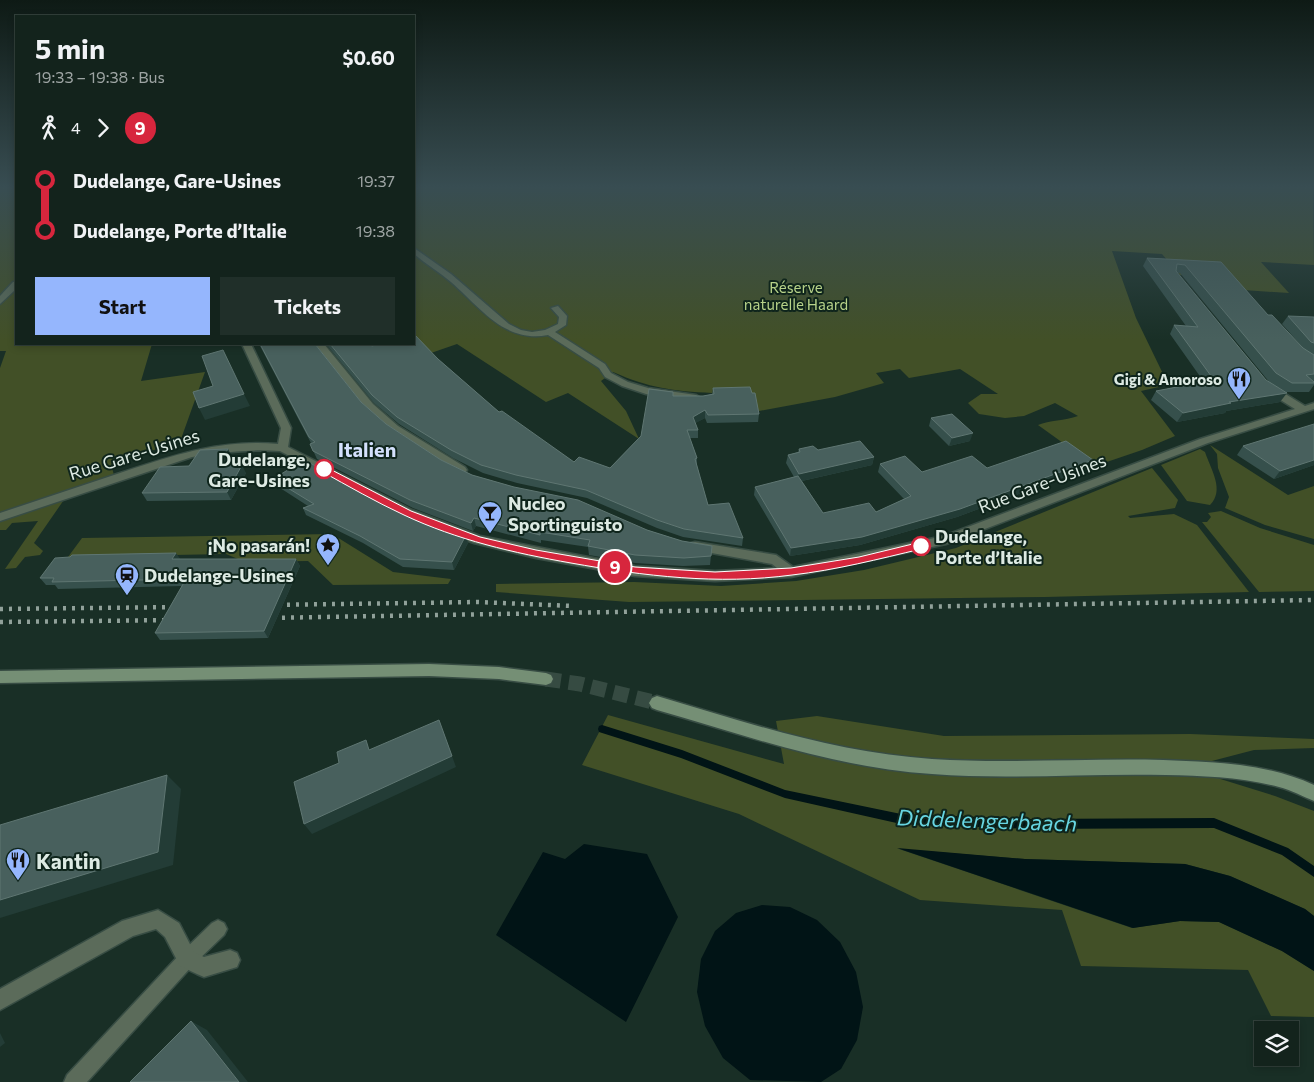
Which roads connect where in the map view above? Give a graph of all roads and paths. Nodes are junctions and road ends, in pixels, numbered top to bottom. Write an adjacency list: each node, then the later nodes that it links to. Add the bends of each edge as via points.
1 (415, 251): 5 (street, via 440,268 503,325 519,333)
2 (15, 285): 3 (street)
3 (0, 301)
4 (555, 308): 5 (street, via 562,316 562,325)
5 (551, 332): 9 (street, via 602,366 608,375 626,384 646,391)
6 (246, 345): 12 (street, via 286,428)
7 (320, 345): 13 (street, via 375,412 394,428)
8 (1265, 386): 11 (street)
9 (704, 399)
10 (1314, 406): 11 (street, Rue Gare-Usines)
11 (1303, 409): 16 (street, Rue Gare-Usines, via 1152,460 946,540)
12 (282, 448): 14 (street, Rue Gare-Usines, via 223,448 190,454); 16 (street, Rue Gare-Usines, via 408,513 478,540 635,571 715,576)
13 (470, 474)
14 (0, 517)
15 (682, 543): 16 (street, via 776,560)
16 (791, 572)
17 (0, 677): 18 (main road, via 429,670)
18 (546, 679)
19 (657, 704): 20 (main road, via 863,759 932,767 1218,769 1270,776)
20 (1314, 793)
21 (218, 929): 22 (lane)
22 (186, 959): 23 (street, via 204,967); 24 (street, via 172,930 158,919 129,928); 25 (lane)
23 (230, 960)
24 (0, 1000)
25 (74, 1082)

